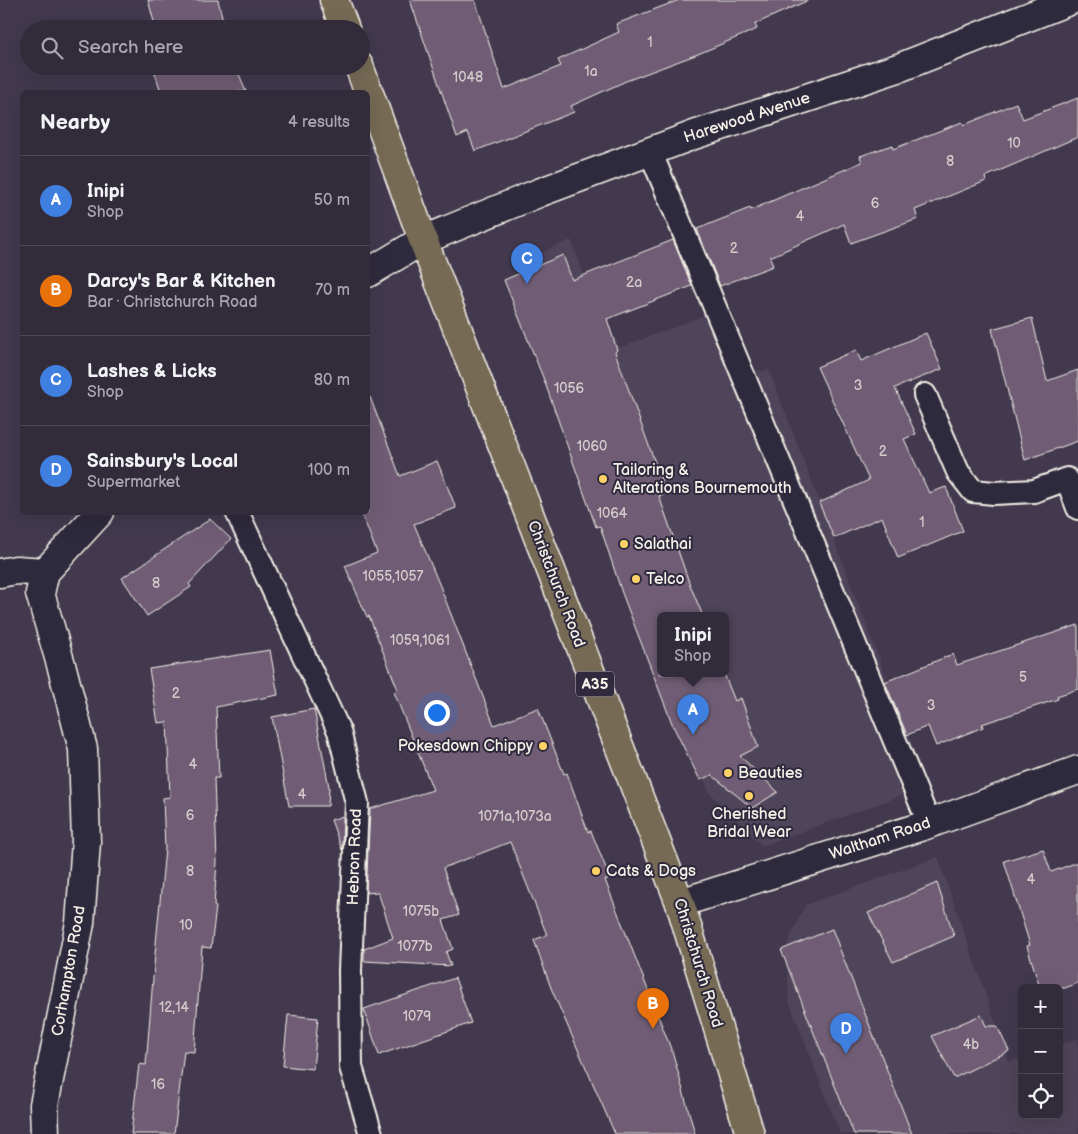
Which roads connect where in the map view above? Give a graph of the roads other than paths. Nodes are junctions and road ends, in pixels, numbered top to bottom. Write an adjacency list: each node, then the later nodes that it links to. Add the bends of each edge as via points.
1 (334, 0): 3 (main road)
2 (1071, 0): 7 (street, Harewood Avenue, via 902,67)
3 (342, 20)
4 (362, 75): 5 (main road, Christchurch Road / A35)
5 (368, 90)
6 (370, 96): 8 (main road, Christchurch Road / A35)
7 (650, 151): 8 (street, Harewood Avenue); 17 (lane)
8 (423, 240): 9 (street, Harewood Avenue); 18 (main road, Christchurch Road / A35)
9 (372, 270)
10 (925, 394): 11 (lane, via 958,472 973,491 994,494 1034,491 1067,479)
11 (1078, 508)
12 (97, 515): 14 (street)
13 (238, 515): 20 (lane, Hebron Road, via 339,731 357,803 350,970 352,1067)
14 (45, 572): 15 (street, via 16,570); 19 (street, Corhampton Road, via 40,593 83,749 86,842 80,923 44,1105)
15 (0, 573)
16 (1078, 770): 17 (street, Waltham Road)
17 (929, 823): 18 (street, Waltham Road)
18 (680, 903): 21 (main road, Christchurch Road / A35)
19 (45, 1134)
20 (371, 1134)
21 (750, 1134)

